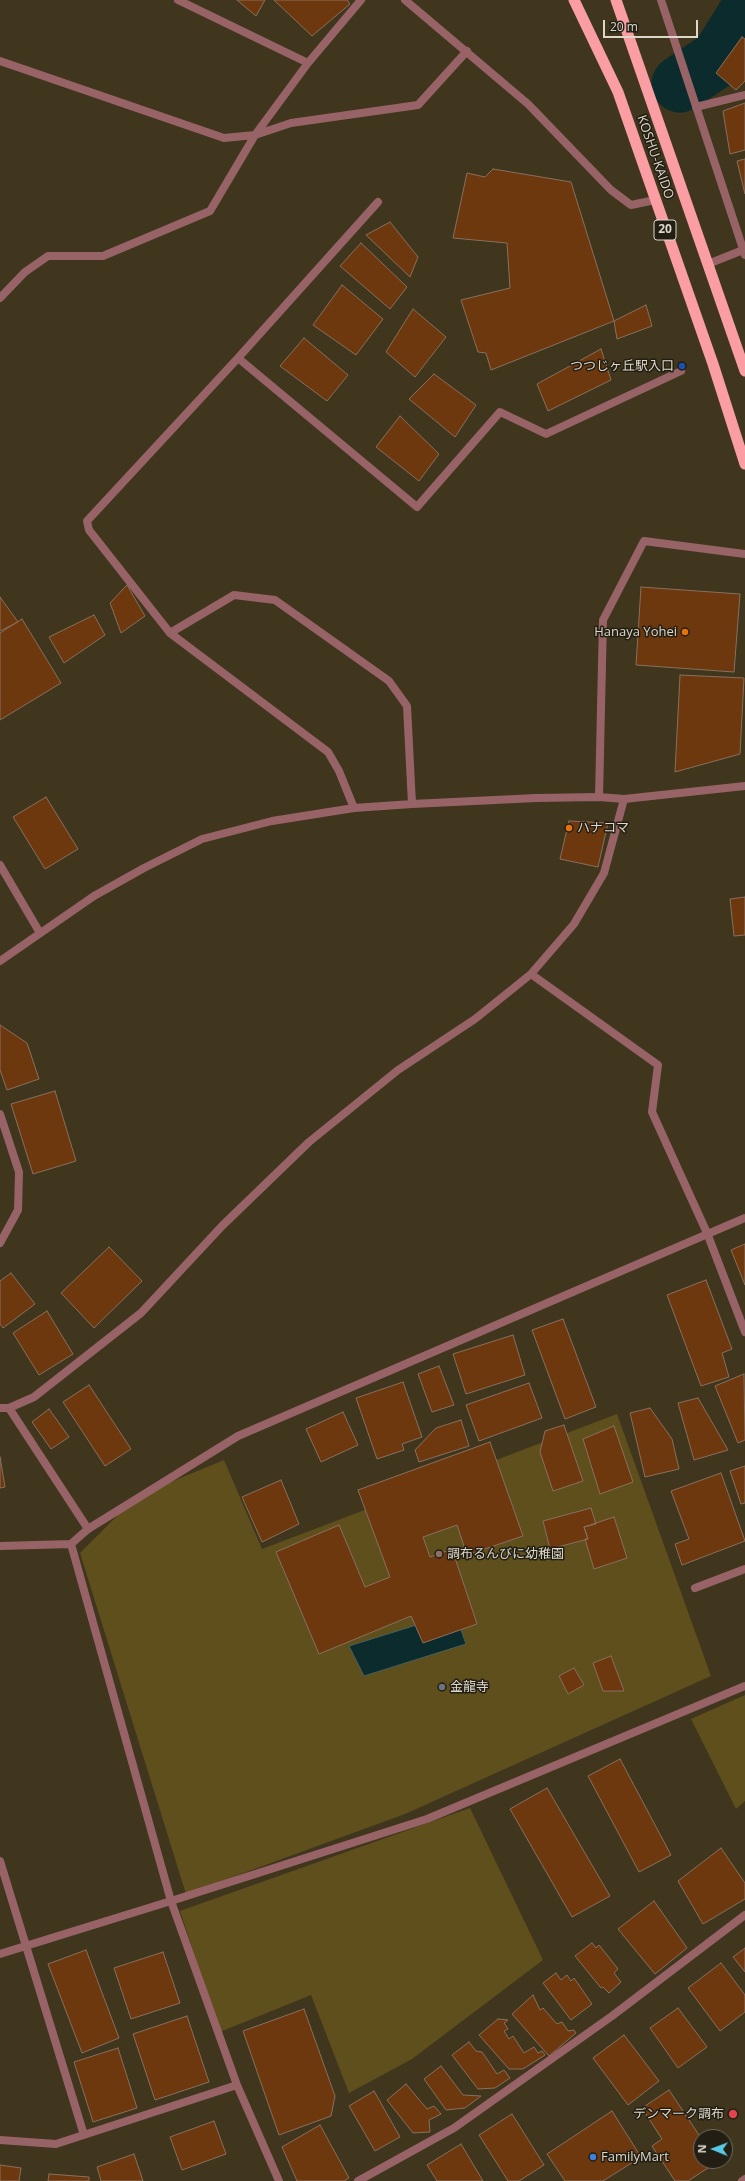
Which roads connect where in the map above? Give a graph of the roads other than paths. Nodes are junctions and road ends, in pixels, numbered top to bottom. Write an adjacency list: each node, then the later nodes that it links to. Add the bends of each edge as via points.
1 (178, 0): 9 (street)
2 (362, 0): 9 (street)
3 (406, 0): 7 (street)
4 (574, 0): 13 (highway, KOSHU-KAIDO / 20, via 618,92)
5 (616, 0): 16 (highway, KOSHU-KAIDO / 20)
6 (661, 0): 11 (street)
7 (467, 51): 12 (street, via 418,105 291,123); 13 (street, via 528,104 610,190 631,205)
8 (0, 61): 12 (street, via 224,138)
9 (308, 63): 12 (street)
10 (745, 95): 11 (street)
11 (696, 107): 15 (street)
12 (255, 135): 17 (street, via 210,211 102,256 48,256 25,272)
13 (655, 200): 21 (highway, KOSHU-KAIDO / 20)
14 (378, 202): 18 (street)
15 (744, 252): 16 (street)
16 (708, 264): 20 (highway, KOSHU-KAIDO / 20)
17 (0, 298)
18 (238, 358): 19 (street, via 417,507 500,412 546,434); 23 (street, via 87,521 89,530)
19 (680, 371)
20 (745, 371)
21 (745, 464)
22 (745, 554): 25 (street, via 644,541 603,620)
23 (170, 633): 27 (street, via 234,595 276,600 389,681 407,706); 28 (street, via 328,752)
24 (745, 786): 26 (street)
25 (599, 797): 26 (street); 27 (street)
26 (624, 800): 32 (street, via 604,873 574,924)
27 (412, 804): 28 (street)
28 (354, 808): 30 (street, via 272,821 202,839 94,896)
29 (0, 865): 30 (street)
30 (40, 933): 31 (street)
31 (0, 961)
32 (531, 974): 35 (street, via 658,1065 652,1112); 39 (street, via 475,1018 398,1070 309,1142 222,1226 142,1313 34,1396)
33 (0, 1114): 36 (street, via 19,1172 18,1210)
34 (745, 1218): 35 (street)
35 (706, 1233): 37 (street); 40 (street, via 238,1436)
36 (0, 1243)
37 (745, 1332)
38 (0, 1408): 39 (street)
39 (9, 1408): 40 (street)
40 (88, 1529): 41 (street)
41 (71, 1544): 42 (street); 47 (street)
42 (0, 1546)
43 (745, 1569): 44 (street)
44 (694, 1588)
45 (745, 1686): 47 (street, via 427,1819)
46 (0, 1861): 49 (street)
47 (171, 1902): 49 (street); 51 (street)
48 (745, 1915): 56 (street, via 612,2016 454,2128)
49 (26, 1946): 50 (street); 52 (street)
50 (0, 1954)
51 (237, 2085): 52 (street); 55 (street)
52 (84, 2135): 53 (street, via 56,2144)
53 (0, 2140)
54 (745, 2179): 57 (street)
55 (279, 2181)
56 (358, 2181)
57 (742, 2181)

